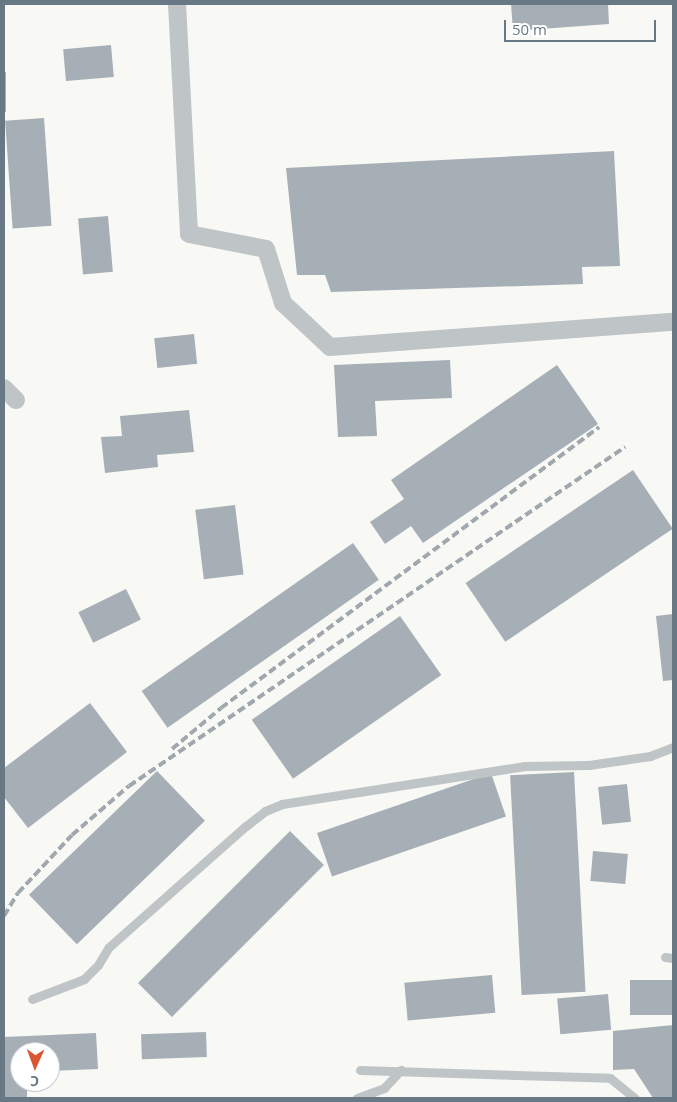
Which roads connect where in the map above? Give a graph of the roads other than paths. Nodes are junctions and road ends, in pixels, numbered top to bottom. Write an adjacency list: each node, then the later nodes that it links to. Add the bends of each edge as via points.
1 (177, 4): 2 (street, via 189,234 266,249 283,303 330,347)
2 (673, 322)
3 (673, 747): 4 (lane, via 650,756 589,765 525,766 282,804 246,826 109,947 84,979)
4 (32, 999)
5 (360, 1070): 6 (lane)
6 (401, 1070): 7 (lane, via 384,1088); 8 (lane, via 610,1078)
7 (357, 1098)
8 (635, 1098)

